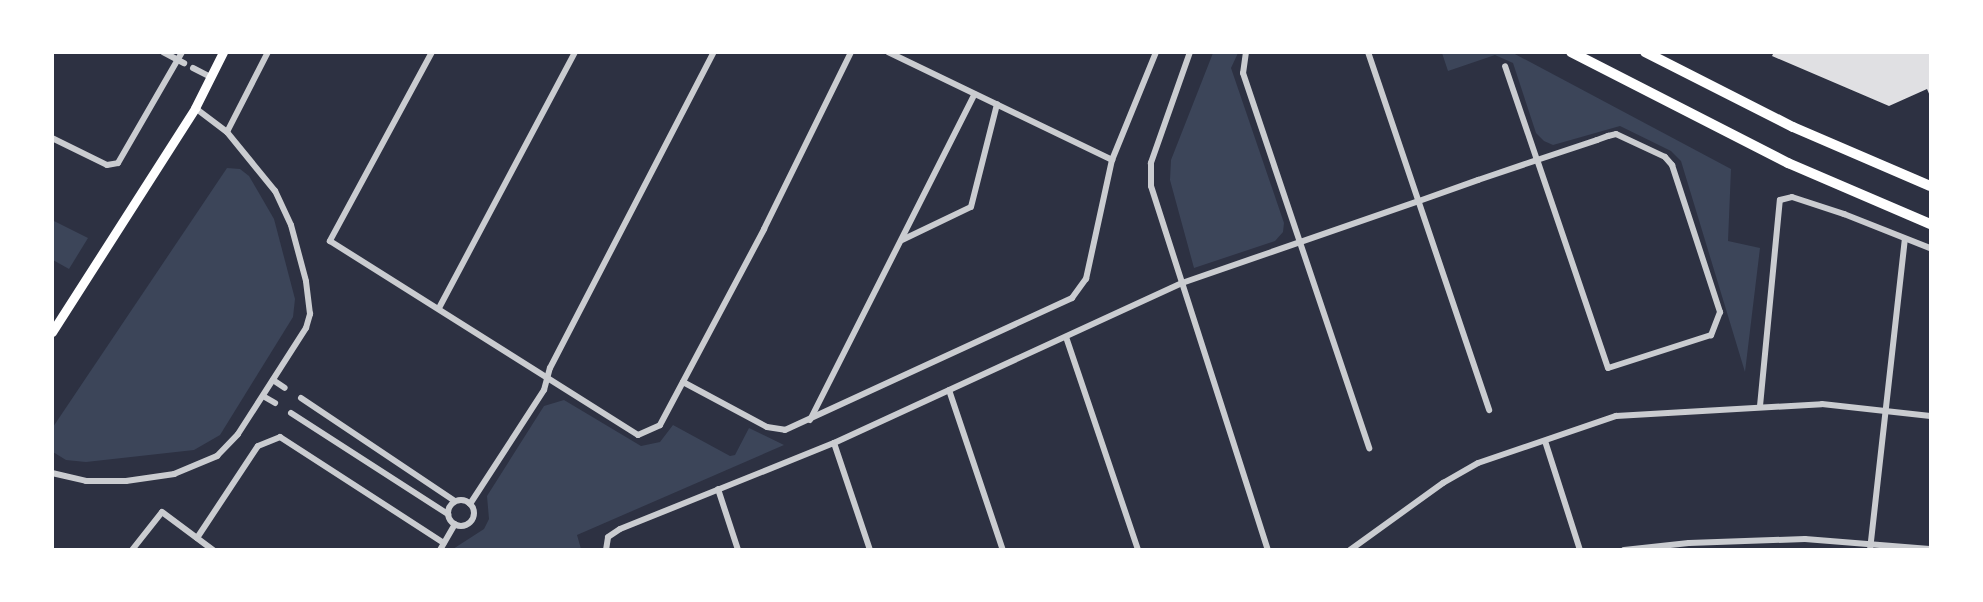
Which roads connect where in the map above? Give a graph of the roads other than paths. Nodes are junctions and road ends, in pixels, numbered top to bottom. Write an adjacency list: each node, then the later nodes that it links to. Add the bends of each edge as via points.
1 (163, 52): 16 (street)
2 (182, 52): 16 (street)
3 (223, 52): 19 (main road)
4 (268, 52): 23 (street)
5 (432, 52): 35 (street, via 330,241)
6 (575, 52): 35 (street)
7 (714, 52): 38 (street)
8 (851, 52): 40 (street)
9 (888, 52): 20 (street)
10 (1190, 52): 34 (street, via 1151,163 1151,186)
11 (1246, 52): 32 (street, via 1243,73)
12 (1368, 52): 28 (street)
13 (1571, 52): 29 (main road, via 1788,163)
14 (1645, 52): 27 (main road, via 1792,127)
15 (1155, 55): 25 (street)
16 (181, 62): 24 (street, via 124,158 106,165)
17 (1505, 66): 26 (street)
18 (193, 68): 19 (street)
19 (210, 77): 22 (main road)
20 (975, 94): 21 (street); 30 (street)
21 (997, 104): 25 (street); 30 (street, via 971,207)
22 (195, 108): 23 (street); 36 (main road)
23 (227, 132): 39 (street, via 275,191 291,225 306,281 310,314 306,328)
24 (52, 138)
25 (1112, 160): 51 (street, via 1086,279 1078,293)
26 (1538, 160): 26 (street, via 1608,368 1711,335 1720,312 1672,165 1616,134); 28 (street)
27 (1930, 186)
28 (1419, 201): 32 (street); 47 (street)
29 (1930, 224)
30 (901, 240): 51 (street)
31 (1905, 240): 33 (street); 46 (street, via 1844,214 1785,197 1779,205); 48 (street)
32 (1298, 243): 34 (street); 54 (street)
33 (1930, 248)
34 (1182, 283): 37 (street); 72 (street)
35 (439, 308): 38 (street)
36 (52, 332)
37 (1066, 337): 42 (street); 71 (street)
38 (546, 377): 40 (street, via 638,435 660,425); 58 (street, via 544,390)
39 (273, 380): 41 (street); 43 (street)
40 (683, 381): 51 (street, via 777,430)
41 (285, 388)
42 (949, 390): 53 (street); 70 (street)
43 (263, 396): 45 (street); 55 (street, via 218,456 199,466 126,481 86,481)
44 (301, 398): 57 (street)
45 (275, 403)
46 (1760, 406): 48 (street, via 1822,404); 52 (street, via 1616,416)
47 (1489, 410)
48 (1886, 412): 50 (street); 63 (street)
49 (291, 413): 59 (street)
50 (1930, 416)
51 (810, 420)
52 (1545, 441): 73 (street, via 1478,463); 74 (street)
53 (834, 442): 56 (street); 69 (street)
54 (1369, 448)
55 (52, 473)
56 (718, 489): 67 (street, via 620,529 608,537); 68 (street)
57 (455, 501): 58 (street); 59 (street)
58 (470, 504): 60 (street, via 473,514 469,522)
59 (448, 514): 60 (street)
60 (455, 524): 62 (street)
61 (197, 538): 62 (street, via 258,446 280,437); 64 (street, via 162,512); 65 (street)
62 (444, 543): 66 (street)
63 (1870, 546): 75 (street, via 1805,539); 76 (street)
64 (132, 549)
65 (213, 549)
66 (440, 549)
67 (606, 549)
68 (738, 549)
69 (870, 549)
70 (1003, 549)
71 (1138, 549)
72 (1268, 549)
73 (1350, 549)
74 (1580, 549)
75 (1624, 549)
76 (1930, 549)

